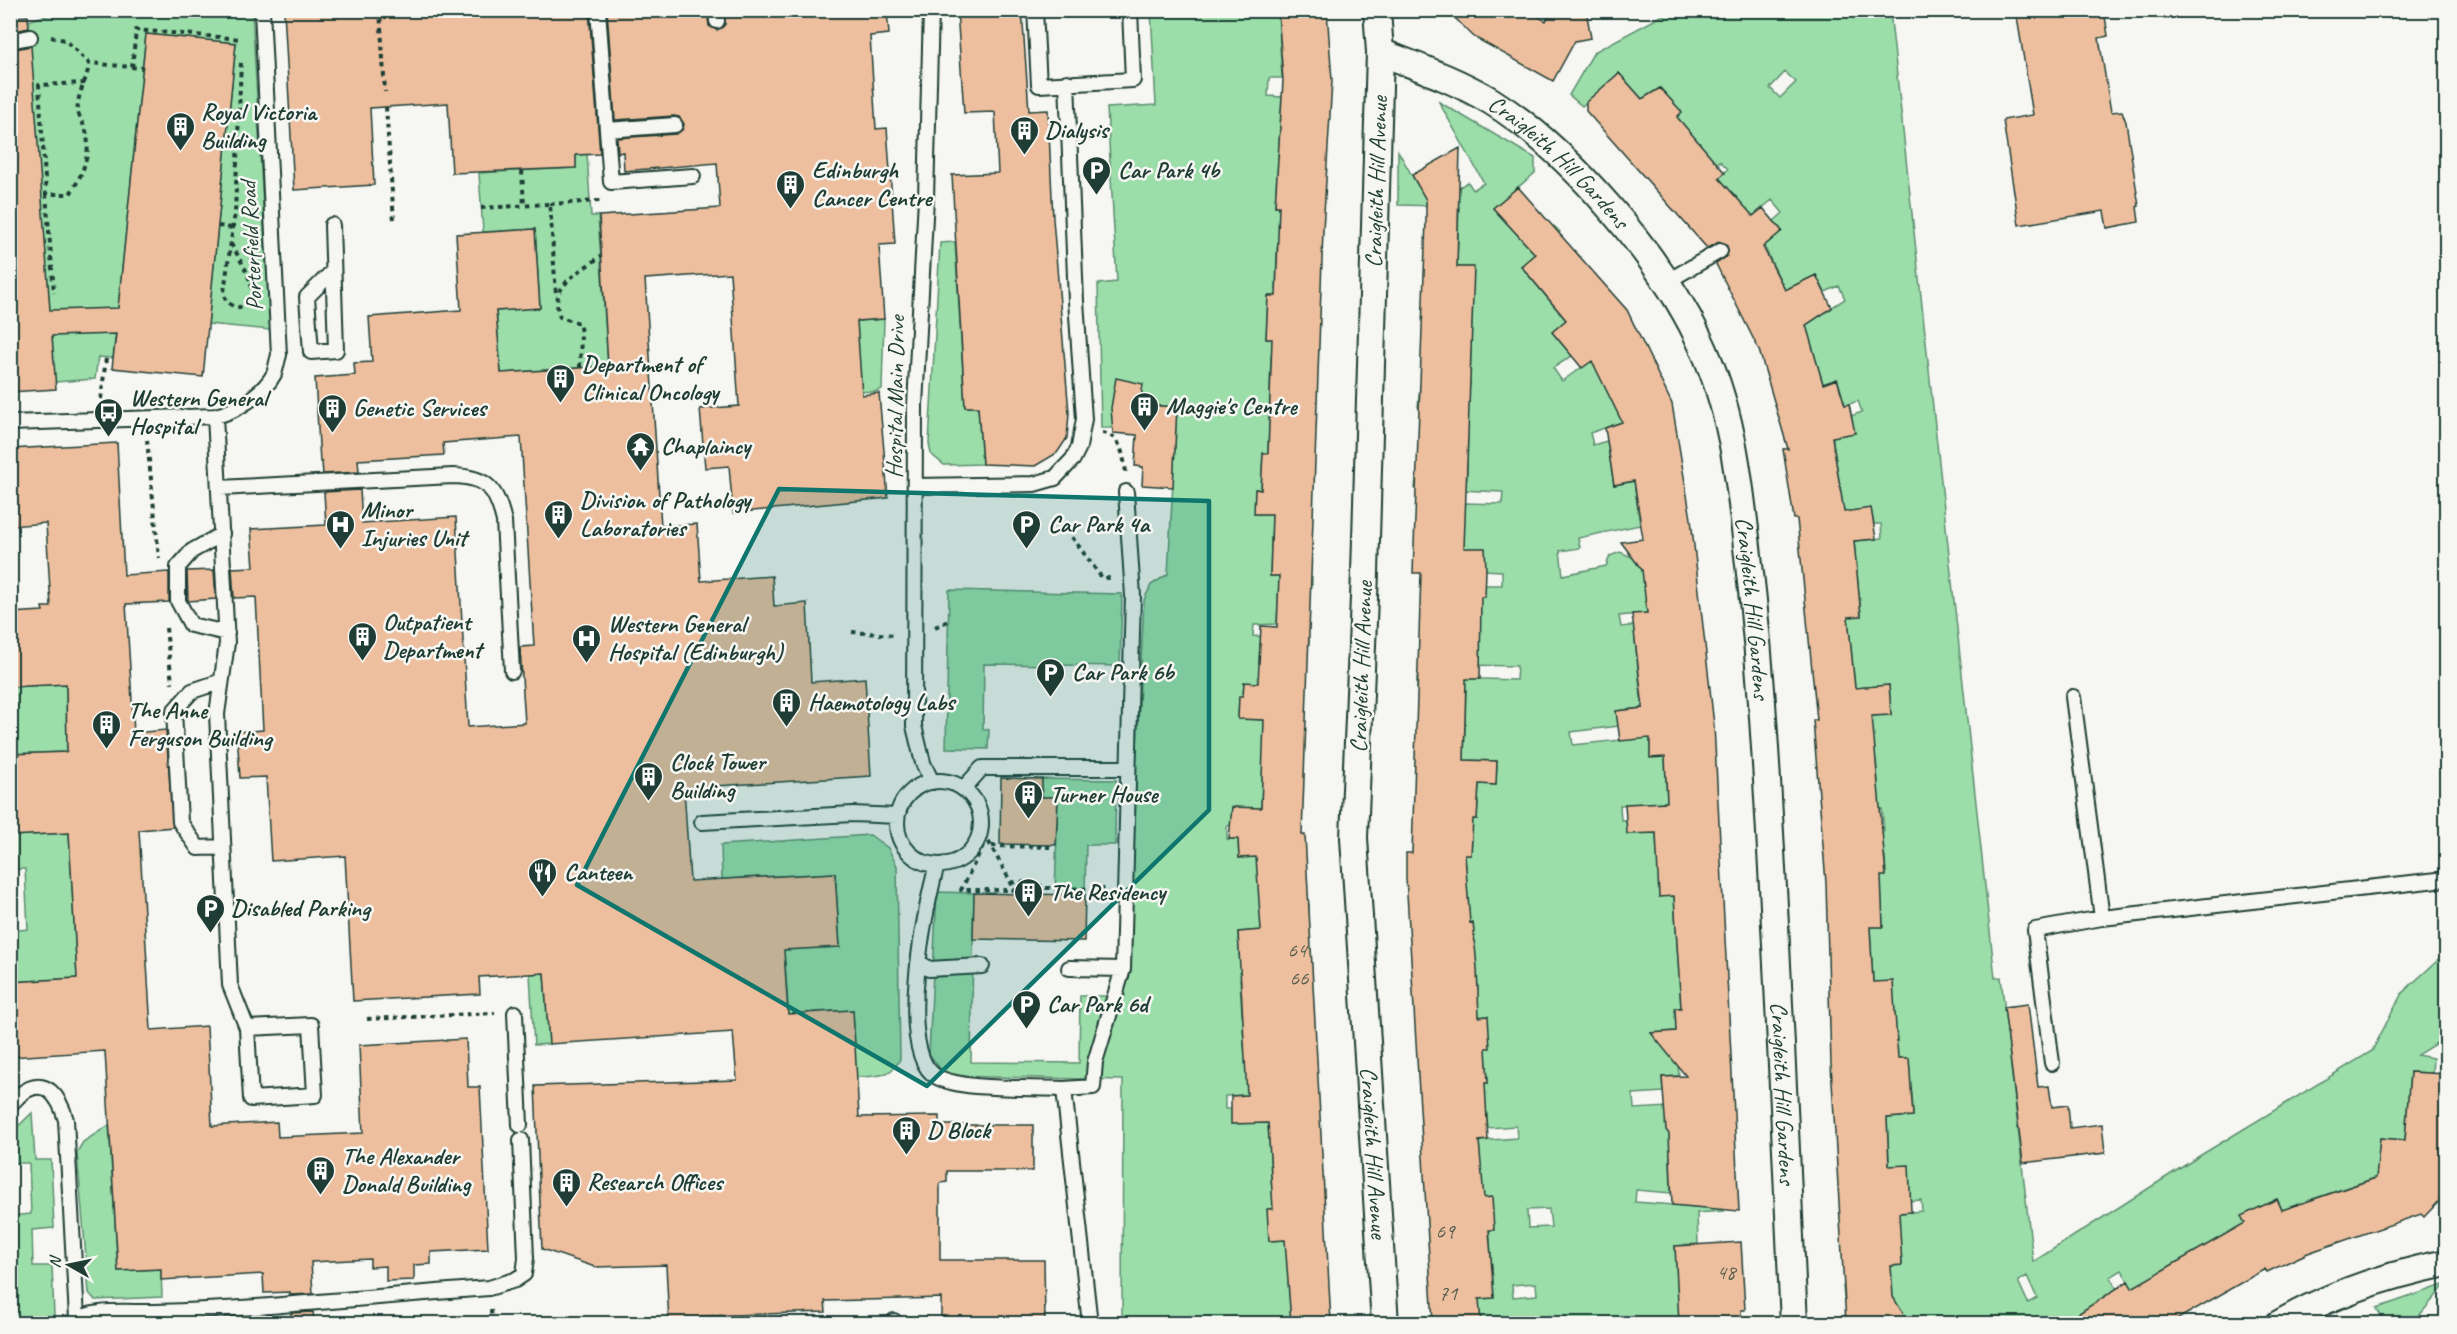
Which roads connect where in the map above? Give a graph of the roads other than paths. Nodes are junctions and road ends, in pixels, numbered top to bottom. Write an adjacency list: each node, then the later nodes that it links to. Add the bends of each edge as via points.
1 (262, 10): 18 (lane, Porterfield Road, via 279,355 274,374 251,398)
2 (598, 10): 12 (lane)
3 (931, 10): 20 (lane, Hospital Main Drive)
4 (1035, 10): 10 (lane, via 1039,85)
5 (1130, 10): 10 (lane, via 1133,80)
6 (1377, 10): 9 (street, Craigleith Hill Avenue)
7 (30, 37): 8 (lane)
8 (10, 41)
9 (1380, 52): 17 (street, Craigleith Hill Gardens, via 1460,84 1527,126 1604,202); 51 (street, Craigleith Hill Avenue, via 1354,838)
10 (1067, 82): 20 (lane, via 1083,430 1072,459 1055,478 1034,484)
11 (675, 125): 12 (lane)
12 (607, 130): 13 (lane, via 611,182)
13 (693, 176)
14 (332, 225): 16 (lane)
15 (1720, 251): 17 (lane)
16 (333, 271): 16 (lane, via 336,350 310,352 308,297)
17 (1666, 282): 52 (street, Craigleith Hill Gardens, via 1709,361 1737,458 1761,690)
18 (215, 416): 19 (lane); 21 (lane)
19 (10, 423)
20 (915, 486): 29 (lane, Hospital Main Drive, via 914,726)
21 (220, 488): 23 (lane); 25 (lane, via 453,476 480,480 499,501 504,521)
22 (1126, 492): 28 (lane, via 1133,596)
23 (222, 534): 24 (lane); 24 (lane, via 192,551 178,567 178,602 190,625)
24 (227, 633): 26 (lane)
25 (512, 670)
26 (219, 682): 33 (lane); 33 (lane, via 192,691 174,711 180,822 198,848)
27 (2073, 697): 36 (lane)
28 (1128, 768): 30 (lane, via 982,768); 40 (lane)
29 (932, 782): 30 (lane); 31 (lane, via 909,793)
30 (963, 789): 34 (lane, via 976,806 983,832 966,854)
31 (897, 816): 32 (lane, via 853,814); 34 (lane, via 897,830 907,849 923,862)
32 (702, 822)
33 (223, 847): 42 (lane, via 230,985)
34 (937, 865): 37 (lane, via 928,895)
35 (2446, 879): 36 (lane)
36 (2102, 918): 43 (lane, via 2035,930)
37 (919, 962): 38 (lane, via 929,969); 44 (lane, via 915,1031 924,1064 934,1075 952,1083)
38 (982, 966)
39 (1069, 968): 40 (lane)
40 (1122, 969): 44 (lane, via 1095,1062 1093,1087)
41 (515, 1012): 46 (lane)
42 (247, 1028): 42 (lane, via 311,1025 315,1095 250,1099)
43 (2052, 1064)
44 (1064, 1089): 50 (lane)
45 (10, 1104): 49 (lane, via 35,1088 49,1090 57,1096 66,1120)
46 (520, 1125)
47 (521, 1140): 49 (lane, via 526,1258 524,1274 504,1284)
48 (2446, 1263): 53 (street, via 2376,1281)
49 (74, 1321)
50 (1090, 1323)
51 (1385, 1323)
52 (1794, 1323)
53 (2279, 1323)

